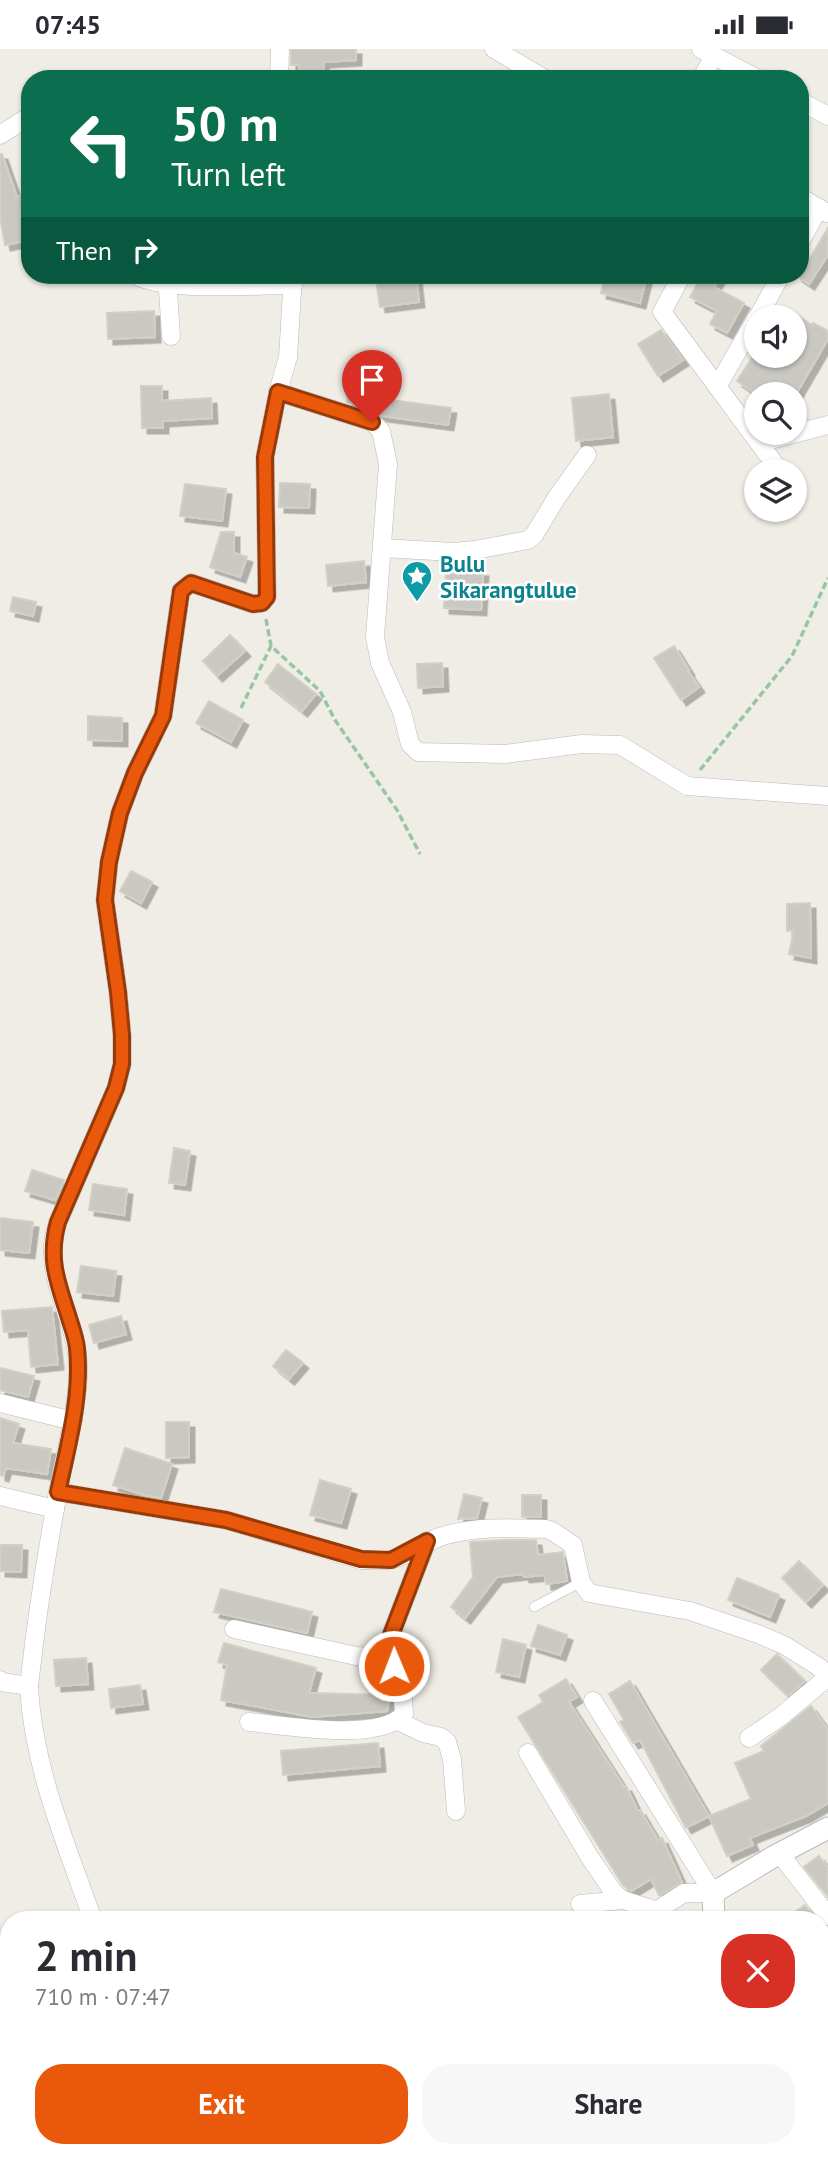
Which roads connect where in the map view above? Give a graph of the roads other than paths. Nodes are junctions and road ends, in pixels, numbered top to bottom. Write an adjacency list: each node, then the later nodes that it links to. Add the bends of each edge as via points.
1 (281, 49): 4 (street)
2 (494, 49): 5 (street)
3 (708, 53): 6 (street); 7 (street)
4 (280, 70)
5 (530, 70)
6 (703, 70)
7 (741, 70)
8 (809, 106): 9 (street)
9 (828, 116)
10 (21, 122): 11 (street)
11 (0, 135)
12 (823, 210): 13 (street)
13 (809, 229)
14 (167, 284): 19 (street)
15 (293, 284): 22 (street, via 288,357)
16 (677, 284): 21 (street, via 662,312)
17 (776, 284): 18 (street)
18 (764, 305)
19 (171, 336)
20 (744, 341): 21 (street)
21 (718, 387): 23 (street)
22 (278, 392): 27 (street, via 372,422 381,431 387,464); 30 (street, via 265,457 267,597 253,604 191,583 181,591 163,716 120,813 109,862 105,900 122,1064 58,1222 52,1253 77,1344)
23 (744, 423)
24 (828, 425): 25 (street)
25 (807, 430)
26 (587, 455): 27 (street, via 528,540 453,552)
27 (382, 548): 28 (street, via 377,653 410,744 418,752 505,754 582,744 620,745 687,786)
28 (828, 796)
29 (0, 1403): 30 (street)
30 (73, 1421): 32 (street)
31 (0, 1496): 32 (street)
32 (57, 1500): 33 (street, via 226,1520 361,1559 391,1560); 40 (street)
33 (427, 1541): 34 (street, via 455,1533 546,1529 573,1545); 37 (street, via 391,1635)
34 (581, 1582): 35 (lane); 38 (street, via 598,1596 690,1611 758,1634 784,1645)
35 (534, 1607)
36 (234, 1629): 37 (street, via 356,1656)
37 (393, 1658): 43 (street, via 403,1699 404,1714)
38 (828, 1676): 44 (street)
39 (0, 1680): 40 (street)
40 (29, 1686): 52 (street, via 37,1751)
41 (593, 1701): 49 (street)
42 (248, 1721): 43 (street, via 340,1731)
43 (398, 1721): 46 (street, via 447,1742)
44 (750, 1738)
45 (528, 1753): 50 (street, via 589,1856)
46 (456, 1811)
47 (828, 1828): 48 (street)
48 (780, 1854): 49 (street); 56 (street)
49 (713, 1893): 54 (street, via 684,1893); 55 (street)
50 (623, 1901): 51 (street); 53 (street)
51 (580, 1904)
52 (90, 1911)
53 (642, 1911)
54 (655, 1911)
55 (714, 1911)
56 (824, 1911)

